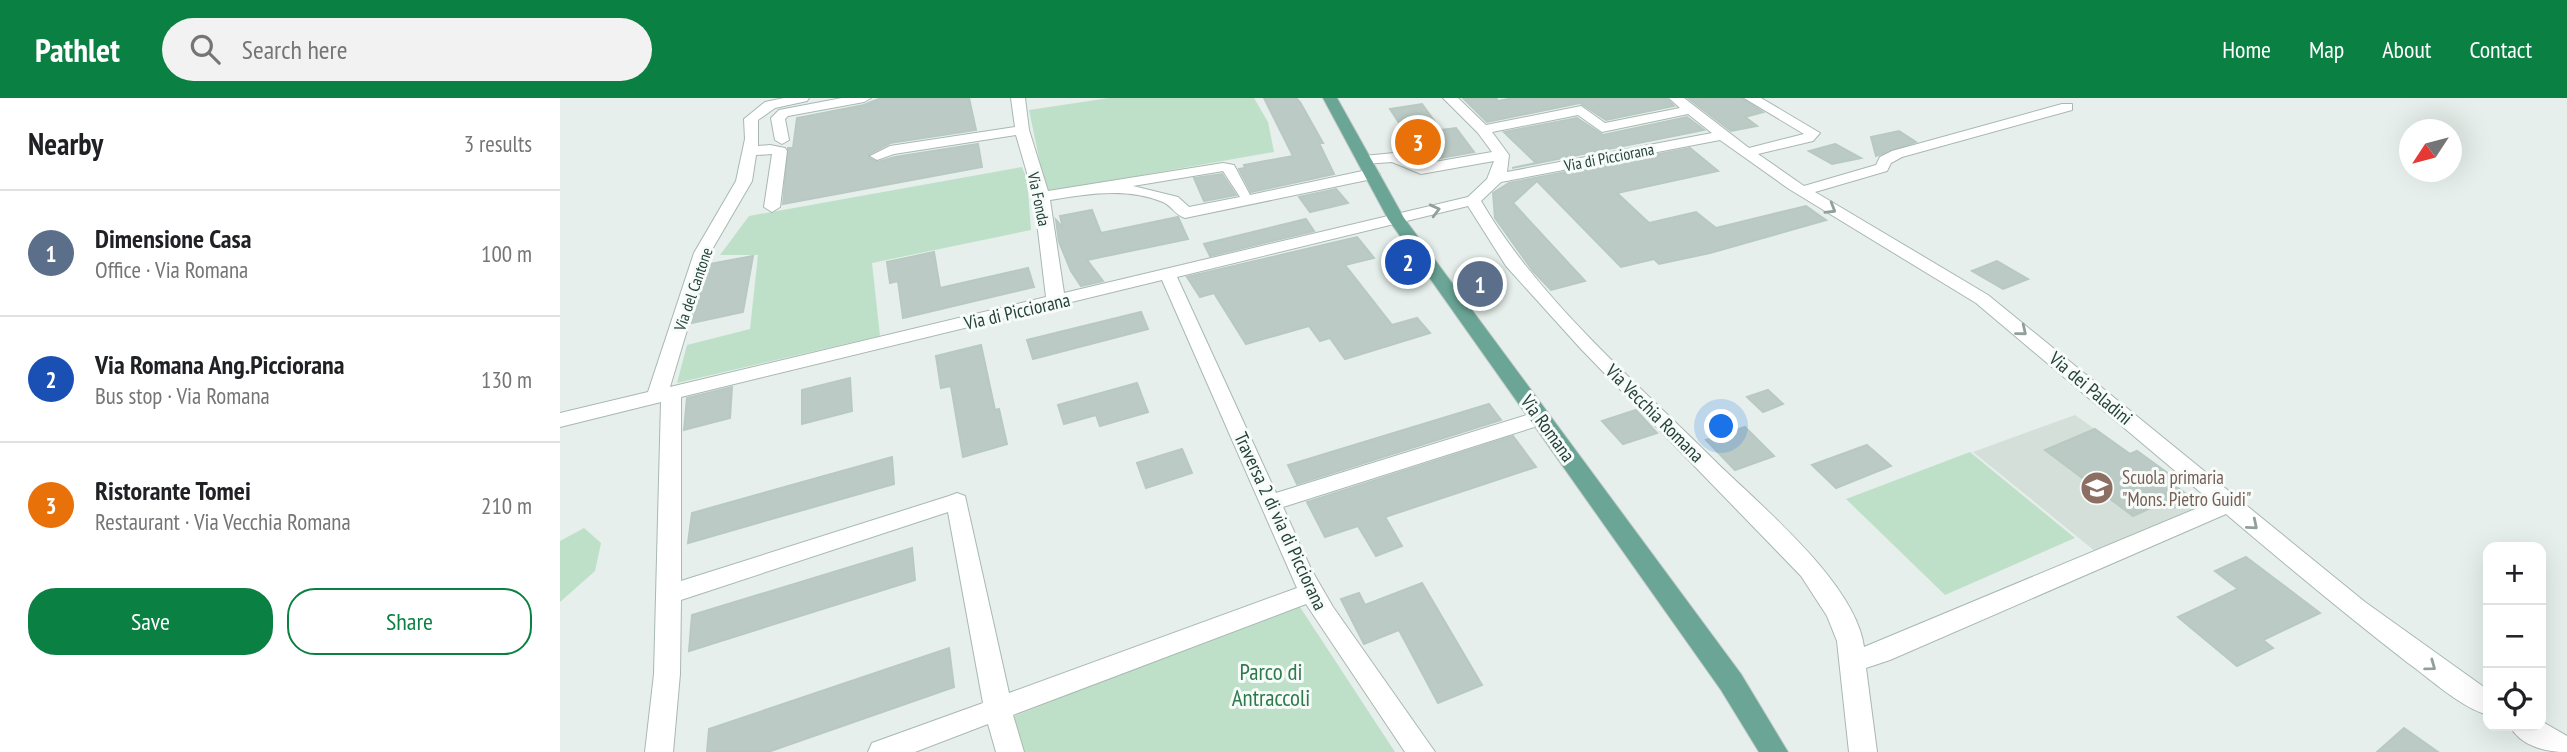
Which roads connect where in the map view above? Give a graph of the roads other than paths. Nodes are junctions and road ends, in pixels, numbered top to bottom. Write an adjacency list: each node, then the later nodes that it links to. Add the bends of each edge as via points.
1 (802, 98): 13 (street, Via del Cantone, via 776,103 751,119)
2 (864, 98): 12 (street, via 784,113 778,118)
3 (1018, 98): 9 (street, Via Fonda)
4 (1330, 98): 17 (main road, Via Romana)
5 (1450, 98): 10 (street)
6 (1751, 98): 14 (street, via 1813,133)
7 (1683, 104): 10 (street, via 1602,128 1581,110); 11 (street, Via dei Paladini)
8 (2067, 107): 22 (street, via 1889,156 1882,168)
9 (1022, 130): 16 (street, via 890,150); 24 (street, Via Fonda)
10 (1483, 130): 15 (street)
11 (1723, 135): 14 (street, Via dei Paladini); 19 (street, Via di Picciorana)
12 (782, 140)
13 (750, 152): 18 (street, via 780,151); 20 (street, Via del Cantone)
14 (1746, 153): 22 (street, Via dei Paladini)
15 (1502, 155): 17 (street, via 1421,169 1394,158); 19 (street)
16 (877, 156)
17 (1368, 167): 21 (street, via 1185,213 1172,200); 27 (main road, Via Romana)
18 (778, 176): 20 (street); 26 (street)
19 (1495, 179): 25 (street)
20 (744, 181): 30 (street, Via del Cantone, via 702,253)
21 (1105, 186): 23 (street, via 1223,167 1229,168); 24 (street)
22 (1802, 191): 34 (street, Via dei Paladini, one-way to 34, via 1982,299)
23 (1243, 193)
24 (1042, 197): 29 (street, Via Fonda)
25 (1473, 200): 27 (street, Via di Picciorana, one-way to 25); 37 (street, Via Vecchia Romana, via 1512,262 1811,570 1839,613)
26 (772, 207)
27 (1396, 219): 28 (street, Via di Picciorana); 31 (main road, Via Romana)
28 (1168, 275): 29 (street, Via di Picciorana); 35 (street, Traversa 2 di via di Picciorana)
29 (1056, 302): 30 (street, Via di Picciorana)
30 (664, 395): 32 (street, Via di Picciorana); 36 (street, Via del Cantone)
31 (1540, 418): 33 (street); 46 (main road, Via Romana, via 1731,682)
32 (560, 420)
33 (1282, 499)
34 (2228, 504): 37 (street); 38 (street, Via dei Paladini, one-way to 38, via 2356,609)
35 (1312, 592): 39 (street); 45 (street, Traversa 2 di via di Picciorana)
36 (667, 595): 39 (street, via 957,501); 42 (street, Via del Cantone, via 667,674)
37 (1853, 661): 47 (street, Via Vecchia Romana)
38 (2483, 701)
39 (998, 709): 43 (street); 44 (street)
40 (2533, 731): 41 (street)
41 (2567, 750)
42 (659, 752)
43 (882, 752)
44 (1010, 752)
45 (1421, 752)
46 (1774, 752)
47 (1863, 752)

